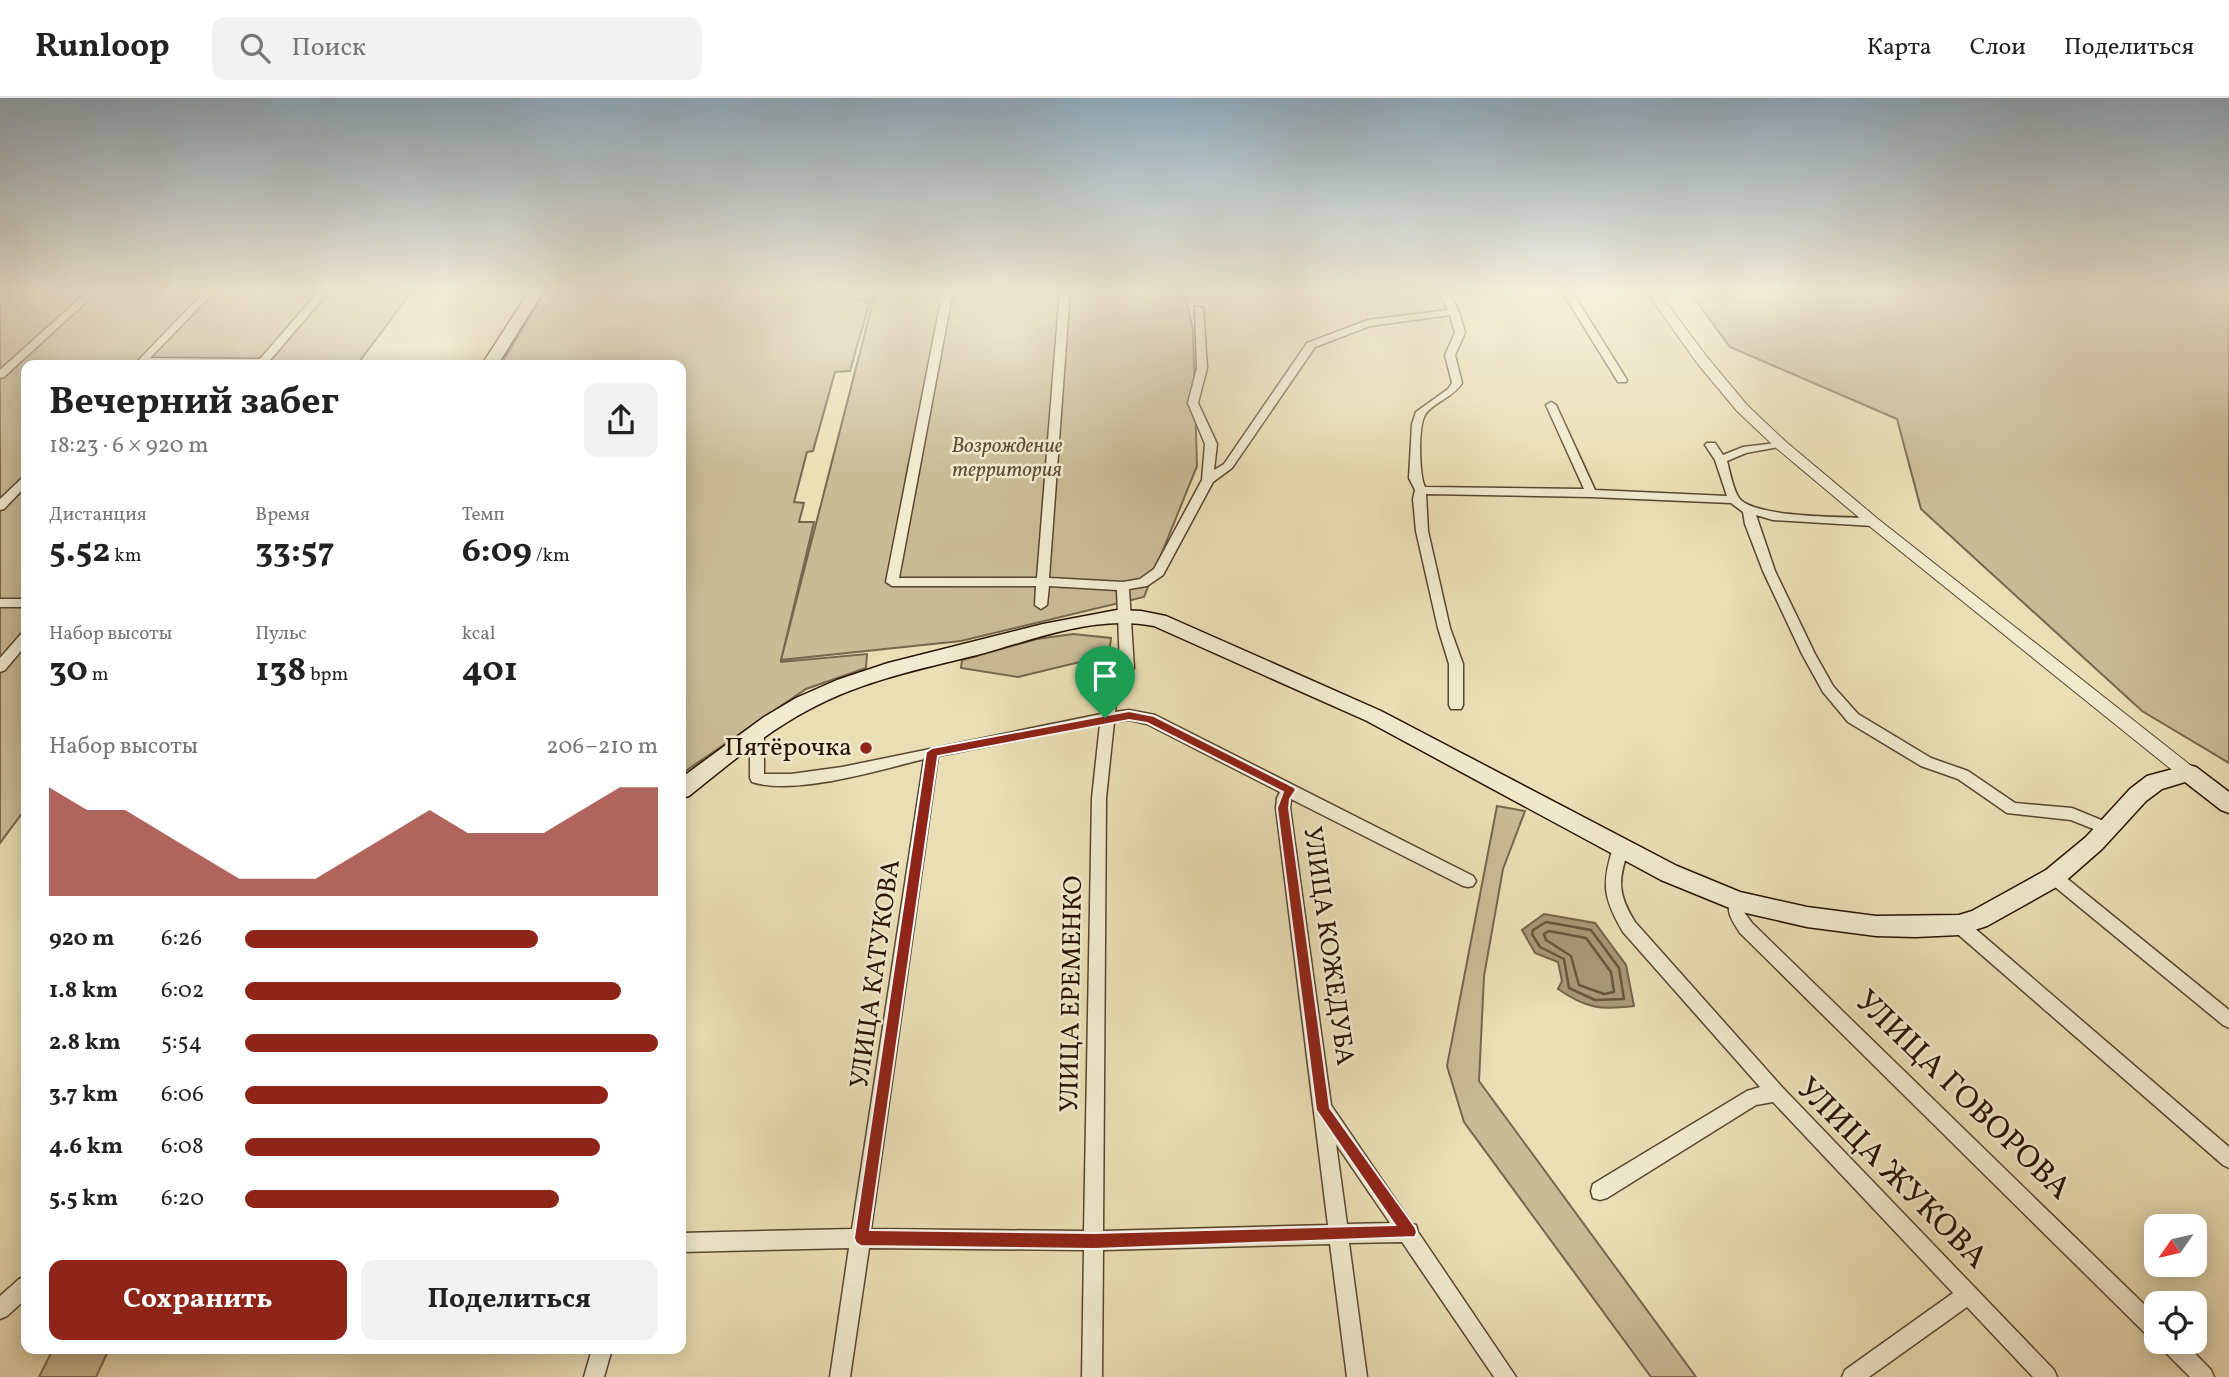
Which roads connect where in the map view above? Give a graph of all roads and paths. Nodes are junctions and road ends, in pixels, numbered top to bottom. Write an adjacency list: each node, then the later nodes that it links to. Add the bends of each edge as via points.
1 (28, 350): 9 (street)
2 (937, 350): 23 (street, via 892,582)
3 (1061, 350): 23 (street)
4 (1201, 350): 15 (street, via 1202,368 1193,403 1210,444)
5 (1308, 350): 15 (street, via 1228,466)
6 (1453, 350): 17 (street, via 1457,383 1427,405 1418,419 1415,478)
7 (1603, 350): 10 (street)
8 (1696, 350): 12 (street, via 1742,408)
9 (0, 375)
10 (1622, 380)
11 (1551, 405): 18 (street)
12 (1780, 444): 14 (street, via 1743,450); 22 (street)
13 (1711, 445): 14 (street)
14 (1721, 460): 19 (street)
15 (1208, 480): 24 (street, via 1159,572 1143,583)
16 (21, 485): 20 (street)
17 (1421, 490): 18 (street); 31 (street, via 1422,531 1456,664)
18 (1591, 494): 19 (street)
19 (1734, 500): 21 (street)
20 (0, 506)
21 (1749, 510): 22 (street, via 1773,516); 39 (street, via 1763,554 1820,675 1853,718 1926,762 1963,775 2012,809 2072,814)
22 (1873, 522): 35 (street)
23 (1043, 582): 24 (street); 27 (street)
24 (1124, 586): 28 (street, УЛИЦА ЕРЕМЕНКО)
25 (0, 603): 26 (street)
26 (21, 603)
27 (1041, 605)
28 (1124, 617): 32 (street, УЛИЦА ЕРЕМЕНКО, via 1127,668 1110,694); 33 (main road, via 1065,625 888,672 804,702); 40 (main road, via 1159,621 1321,691)
29 (21, 643): 30 (street)
30 (0, 667)
31 (1456, 705)
32 (1105, 718): 34 (street); 37 (street, УЛИЦА КОЖЕДУБА, via 1129,715 1150,719); 53 (street, УЛИЦА ЕРЕМЕНКО, via 1099,798)
33 (757, 732): 34 (street, via 757,778 768,782); 36 (main road)
34 (932, 752): 52 (street, УЛИЦА КАТУКОВА)
35 (2188, 773): 38 (main road); 39 (main road, via 2155,782)
36 (686, 786)
37 (1290, 790): 42 (street, УЛИЦА КОЖЕДУБА); 47 (street, УЛИЦА КОЖЕДУБА, via 1283,808)
38 (2229, 804)
39 (2106, 828): 41 (main road)
40 (1621, 848): 43 (main road); 46 (street, via 1612,873 1613,899 1629,927)
41 (2053, 877): 44 (main road, via 1997,910); 45 (street)
42 (1468, 881)
43 (1737, 901): 44 (main road, via 1846,923); 58 (street, УЛИЦА ГОВОРОВА, via 1736,913 1746,928)
44 (1959, 925): 48 (street)
45 (2229, 1020)
46 (1776, 1093): 49 (street, УЛИЦА ЖУКОВА, via 1753,1097); 56 (street, УЛИЦА ЖУКОВА)
47 (1323, 1110): 50 (street, УЛИЦА КОЖЕДУБА); 51 (street, УЛИЦА КОЖЕДУБА)
48 (2229, 1160)
49 (1600, 1191)
50 (1409, 1232): 51 (street); 65 (street, УЛИЦА КОЖЕДУБА)
51 (1339, 1234): 53 (street); 64 (street, УЛИЦА КОЖЕДУБА)
52 (861, 1238): 53 (street); 54 (street); 62 (street, УЛИЦА КАТУКОВА)
53 (1094, 1241): 63 (street, УЛИЦА ЕРЕМЕНКО)
54 (686, 1242)
55 (21, 1290): 57 (street)
56 (1968, 1294): 66 (street); 67 (street, УЛИЦА ЖУКОВА)
57 (0, 1309)
58 (2144, 1318)
59 (601, 1354): 61 (street)
60 (2181, 1354): 68 (street)
61 (594, 1377)
62 (840, 1377)
63 (1092, 1377)
64 (1357, 1377)
65 (1506, 1377)
66 (1852, 1377)
67 (2047, 1377)
68 (2204, 1377)

